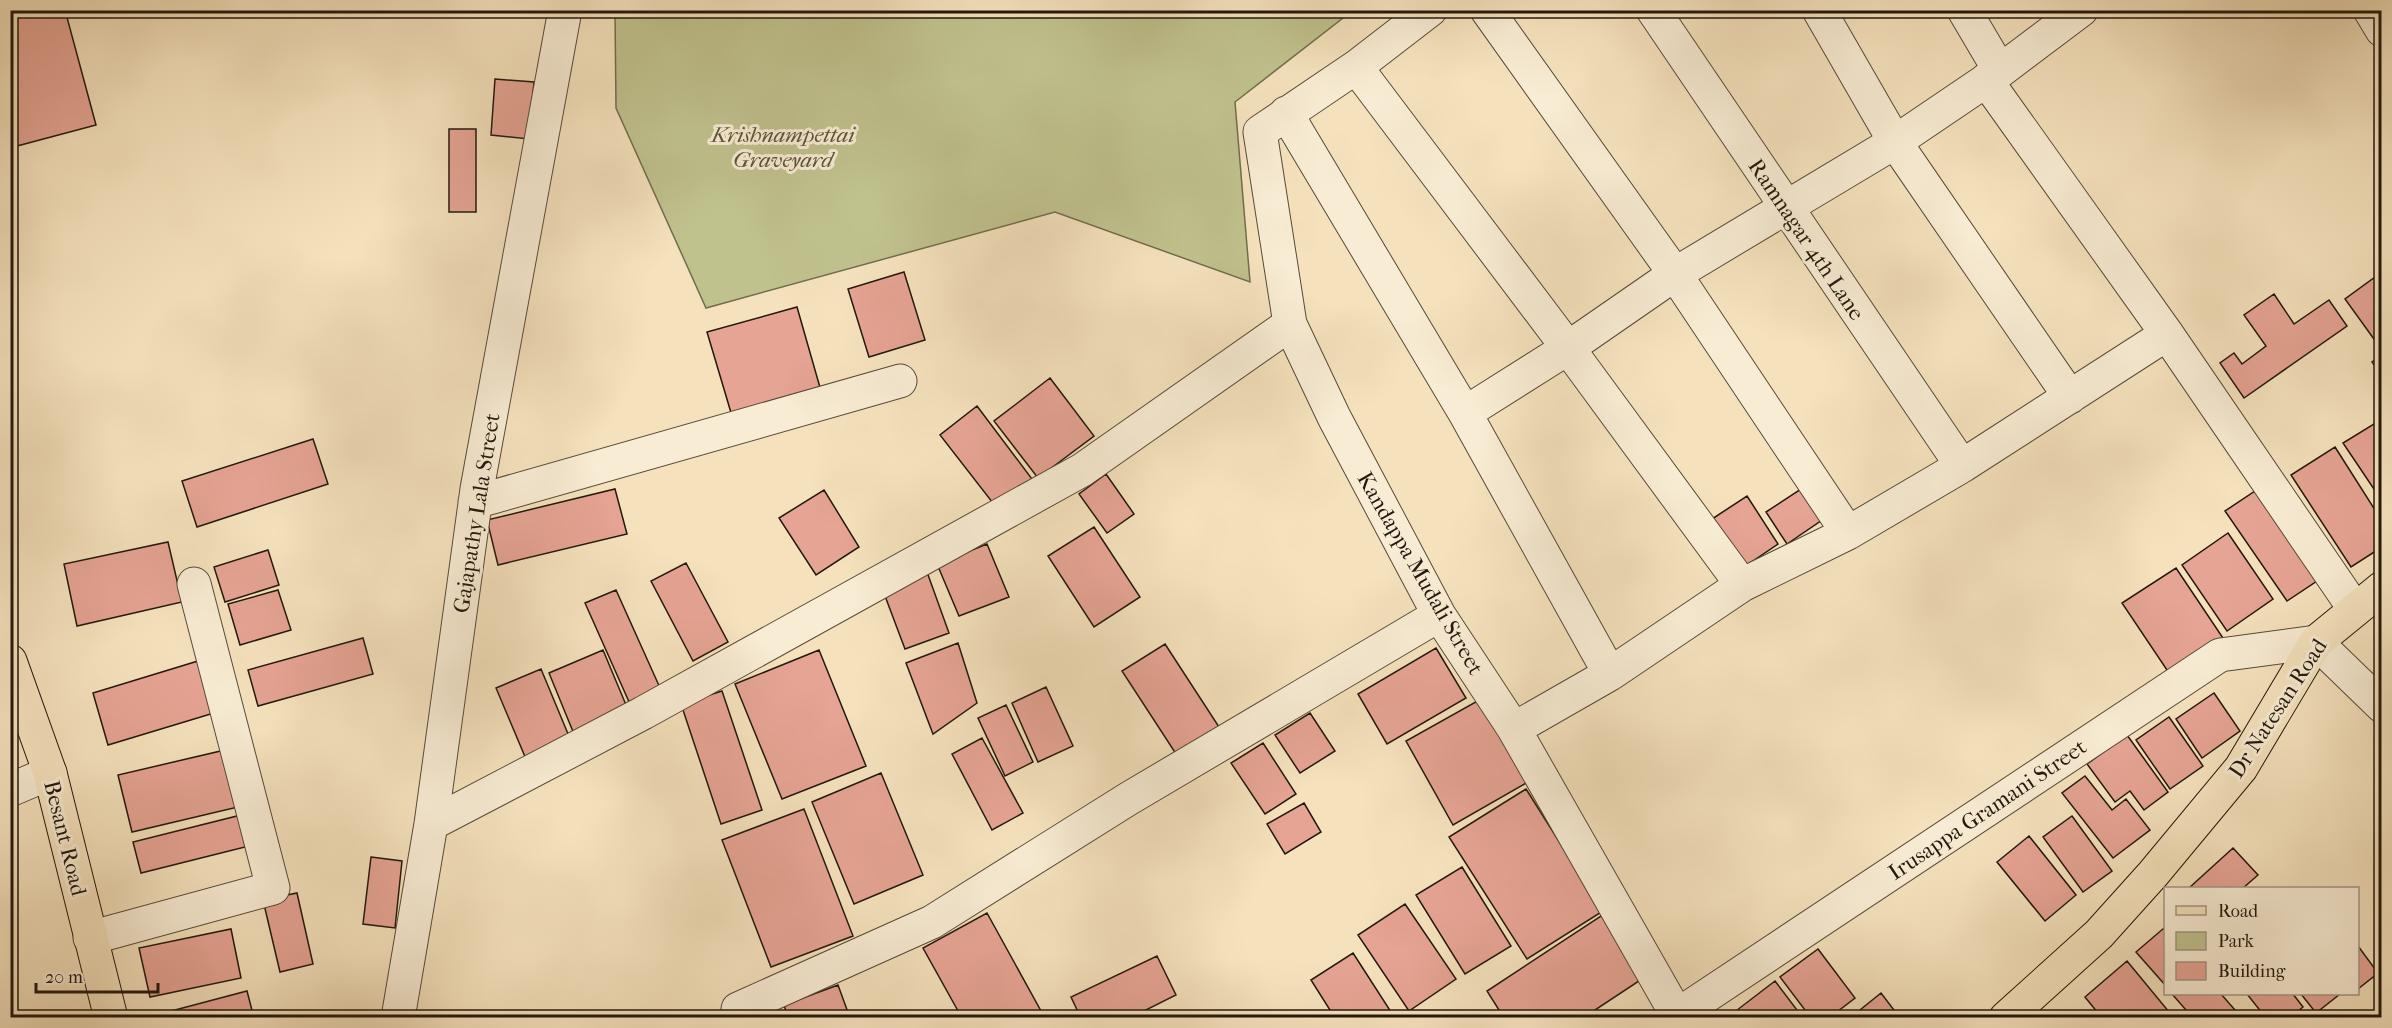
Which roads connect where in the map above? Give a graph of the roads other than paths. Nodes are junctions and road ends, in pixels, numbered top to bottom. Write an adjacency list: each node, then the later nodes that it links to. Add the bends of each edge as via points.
1 (565, 10): 23 (street, Gajapathy Lala Street)
2 (1430, 10): 10 (street)
3 (1487, 10): 15 (street)
4 (1653, 10): 14 (street, Ramnagar 4th Lane)
5 (1819, 10): 13 (street)
6 (1964, 10): 11 (street)
7 (2081, 10): 11 (street)
8 (2370, 10): 9 (street)
9 (2382, 30)
10 (1356, 67): 12 (street); 18 (street)
11 (1993, 76): 13 (street); 17 (street)
12 (1286, 113): 16 (street, Kandappa Mudali Street, via 1260,132); 21 (street)
13 (1895, 142): 14 (street); 20 (street)
14 (1784, 206): 15 (street); 22 (street, Ramnagar 4th Lane)
15 (1675, 274): 18 (street); 24 (street)
16 (1290, 324): 29 (street, Kandappa Mudali Street, via 1334,417); 37 (street, via 1082,470 643,713)
17 (2167, 334): 20 (street); 28 (street)
18 (1568, 348): 21 (street); 26 (street)
19 (900, 381): 23 (street)
20 (2070, 397): 22 (street)
21 (1466, 412): 32 (street)
22 (1962, 466): 24 (street)
23 (475, 502): 37 (street, Gajapathy Lala Street)
24 (1848, 533): 26 (street)
25 (194, 584): 38 (street, via 273,888)
26 (1742, 585): 32 (street)
27 (2382, 588): 28 (main road, Dr Natesan Road)
28 (2354, 608): 30 (main road, Dr Natesan Road)
29 (1439, 615): 34 (street, Kandappa Mudali Street); 42 (street, via 1128,799 932,922 738,1009)
30 (2316, 642): 33 (street); 39 (street, Irusappa Gramani Street, via 2220,655); 43 (main road, Dr Natesan Road, via 2241,768 2099,934)
31 (10, 661): 35 (main road, Besant Road)
32 (1610, 674): 34 (street)
33 (2382, 706)
34 (1514, 729): 39 (street, Kandappa Mudali Street)
35 (50, 773): 36 (street); 38 (main road, Besant Road)
36 (10, 790)
37 (431, 825): 41 (street, Gajapathy Lala Street)
38 (90, 938): 40 (main road, Besant Road)
39 (1675, 1016)
40 (111, 1017)
41 (398, 1017)
42 (740, 1017)
43 (2006, 1017)

